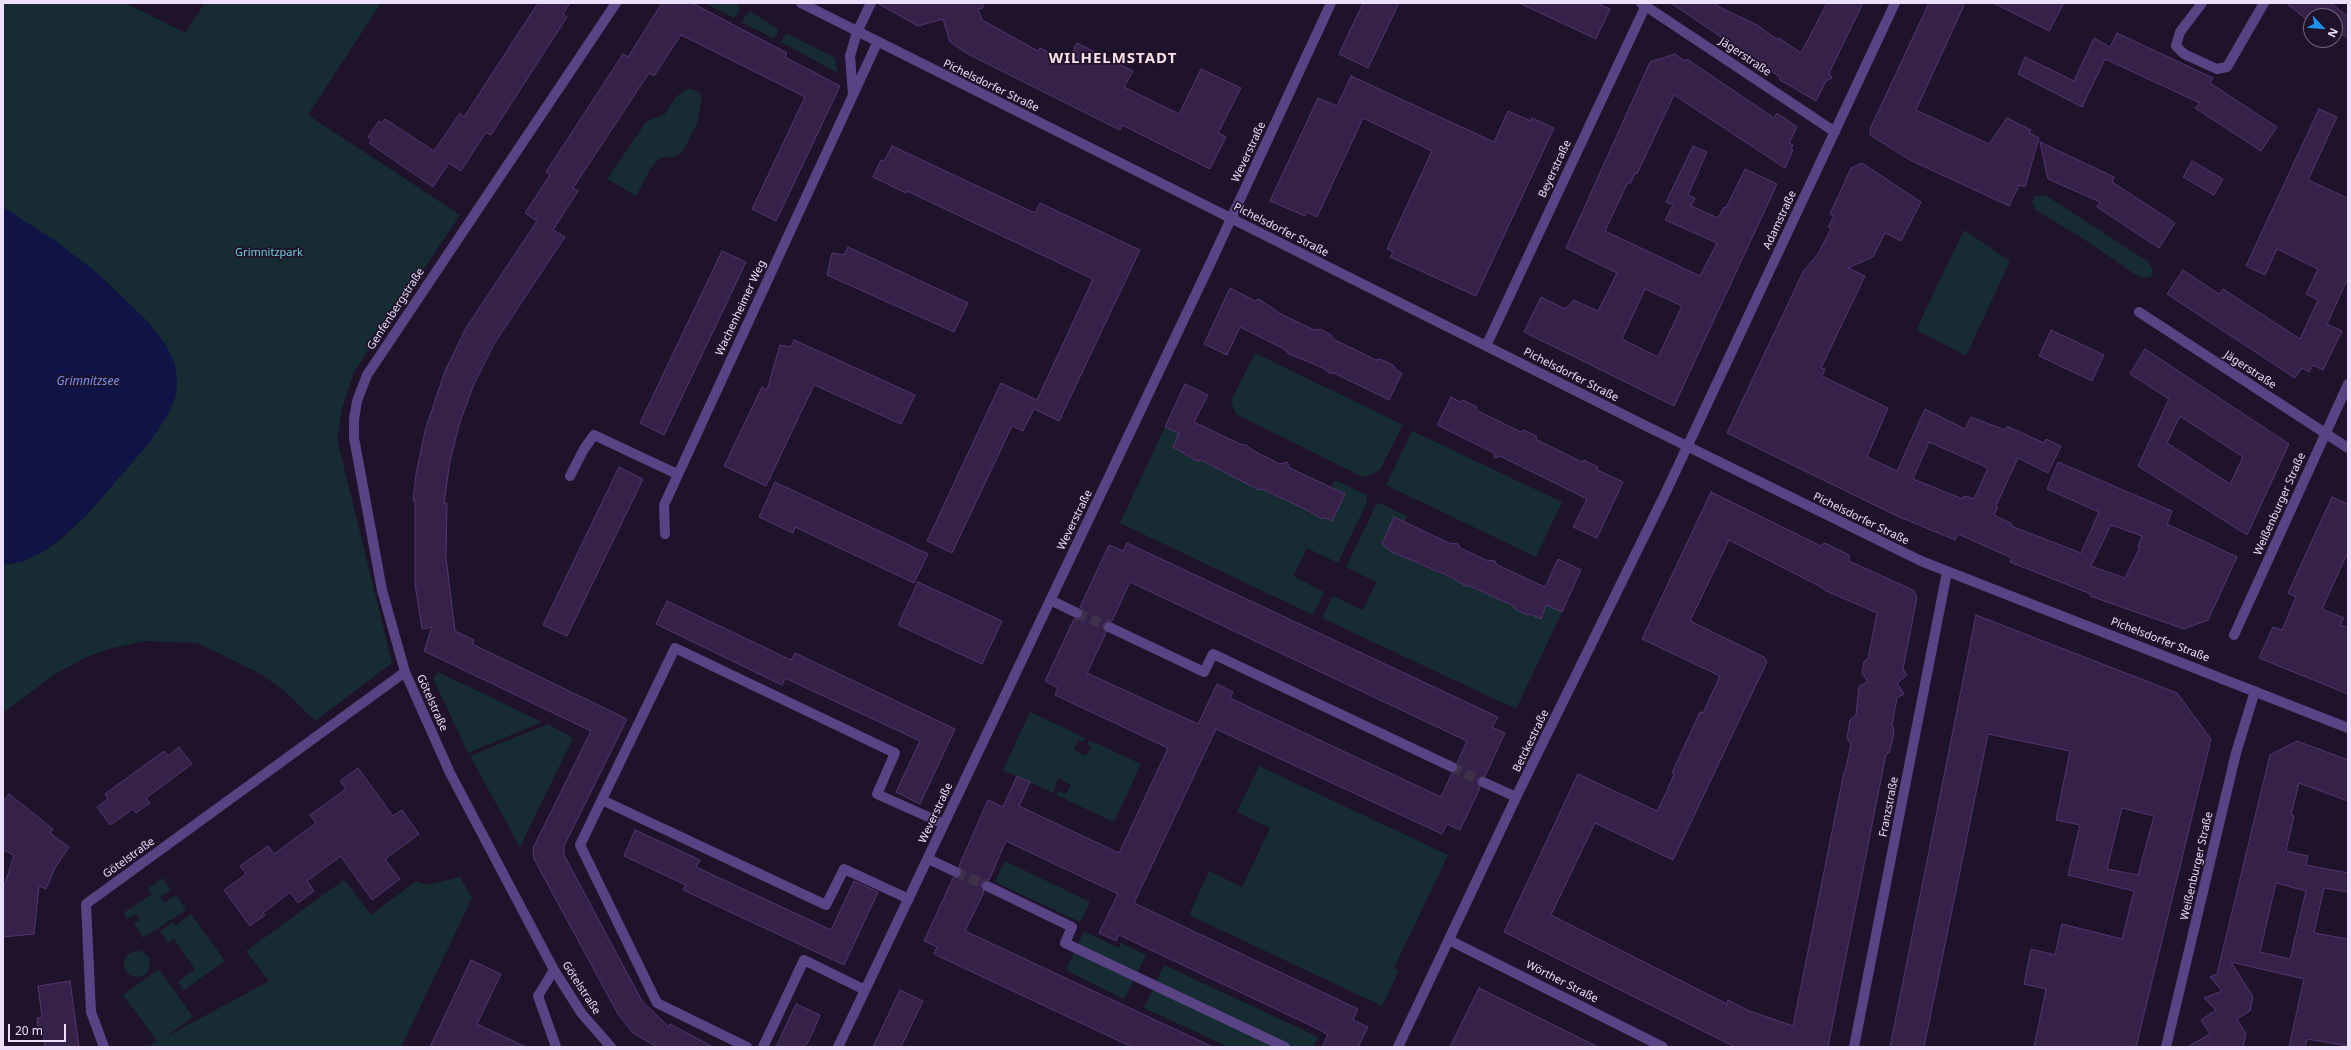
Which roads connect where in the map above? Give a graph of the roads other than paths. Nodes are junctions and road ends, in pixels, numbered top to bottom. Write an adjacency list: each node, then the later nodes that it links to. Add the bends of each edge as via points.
1 (616, 3): 28 (street, Genfenbergstraße, via 367,375 357,401 354,438 372,539 386,607)
2 (801, 3): 9 (street, Pichelsdorfer Straße)
3 (871, 3): 9 (street, Wachenheimer Weg)
4 (1331, 3): 13 (street, Weverstraße)
5 (1895, 3): 12 (street, Adamstraße)
6 (2202, 3): 7 (street, via 2180,32 2176,46 2184,54 2217,69 2227,67)
7 (2264, 3)
8 (1644, 4): 12 (street, Jägerstraße); 15 (street, Beyerstraße)
9 (857, 32): 10 (street, Pichelsdorfer Straße); 11 (street, Wachenheimer Weg, via 850,56)
10 (878, 43): 11 (street, Wachenheimer Weg); 13 (street, Pichelsdorfer Straße)
11 (853, 94): 20 (street, Wachenheimer Weg)
12 (1835, 132): 18 (street, Adamstraße)
13 (1232, 218): 15 (street, Pichelsdorfer Straße); 24 (street, Weverstraße)
14 (2139, 312): 17 (street, Jägerstraße)
15 (1486, 346): 18 (street, Pichelsdorfer Straße)
16 (2348, 384): 17 (street, Weißenburger Straße)
17 (2325, 433): 19 (street, Jägerstraße); 27 (street, Weißenburger Straße)
18 (1688, 447): 23 (street, Pichelsdorfer Straße, via 1820,513); 33 (street, Betckestraße)
19 (2348, 448)
20 (677, 474): 21 (street, via 594,435); 22 (street, Wachenheimer Weg, via 664,505)
21 (570, 476)
22 (665, 534)
23 (1947, 572): 29 (street, Pichelsdorfer Straße); 52 (street, Franzstraße)
24 (1050, 600): 25 (street); 35 (street, Weverstraße)
25 (1077, 613)
26 (1109, 628): 31 (street, via 1204,672 1213,654)
27 (2234, 635)
28 (406, 672): 41 (street, Götelstraße, via 450,773); 43 (street, Götelstraße, via 86,904 91,1012)
29 (2255, 691): 30 (street, Pichelsdorfer Straße); 53 (street, Weißenburger Straße, via 2236,753)
30 (2348, 728)
31 (1452, 767)
32 (1483, 782): 33 (street)
33 (1516, 798): 40 (street, Betckestraße)
34 (602, 800): 35 (street, via 676,648 895,753 877,794); 39 (street, via 826,905 844,869); 46 (street, via 580,845 657,1003)
35 (944, 824): 36 (street, Weverstraße)
36 (928, 858): 37 (street); 39 (street, Weverstraße)
37 (956, 872)
38 (986, 886): 49 (street, via 1072,927 1065,943)
39 (909, 899): 42 (street, Weverstraße)
40 (1449, 940): 50 (street, Betckestraße); 51 (street, Wörther Straße)
41 (554, 970): 44 (street, via 538,996); 45 (street, Götelstraße, via 582,1014)
42 (865, 990): 47 (street, via 804,960); 48 (street, Weverstraße)
43 (104, 1047)
44 (556, 1047)
45 (611, 1047)
46 (747, 1047)
47 (763, 1047)
48 (838, 1047)
49 (1285, 1047)
50 (1398, 1047)
51 (1663, 1047)
52 (1854, 1047)
53 (2166, 1047)

